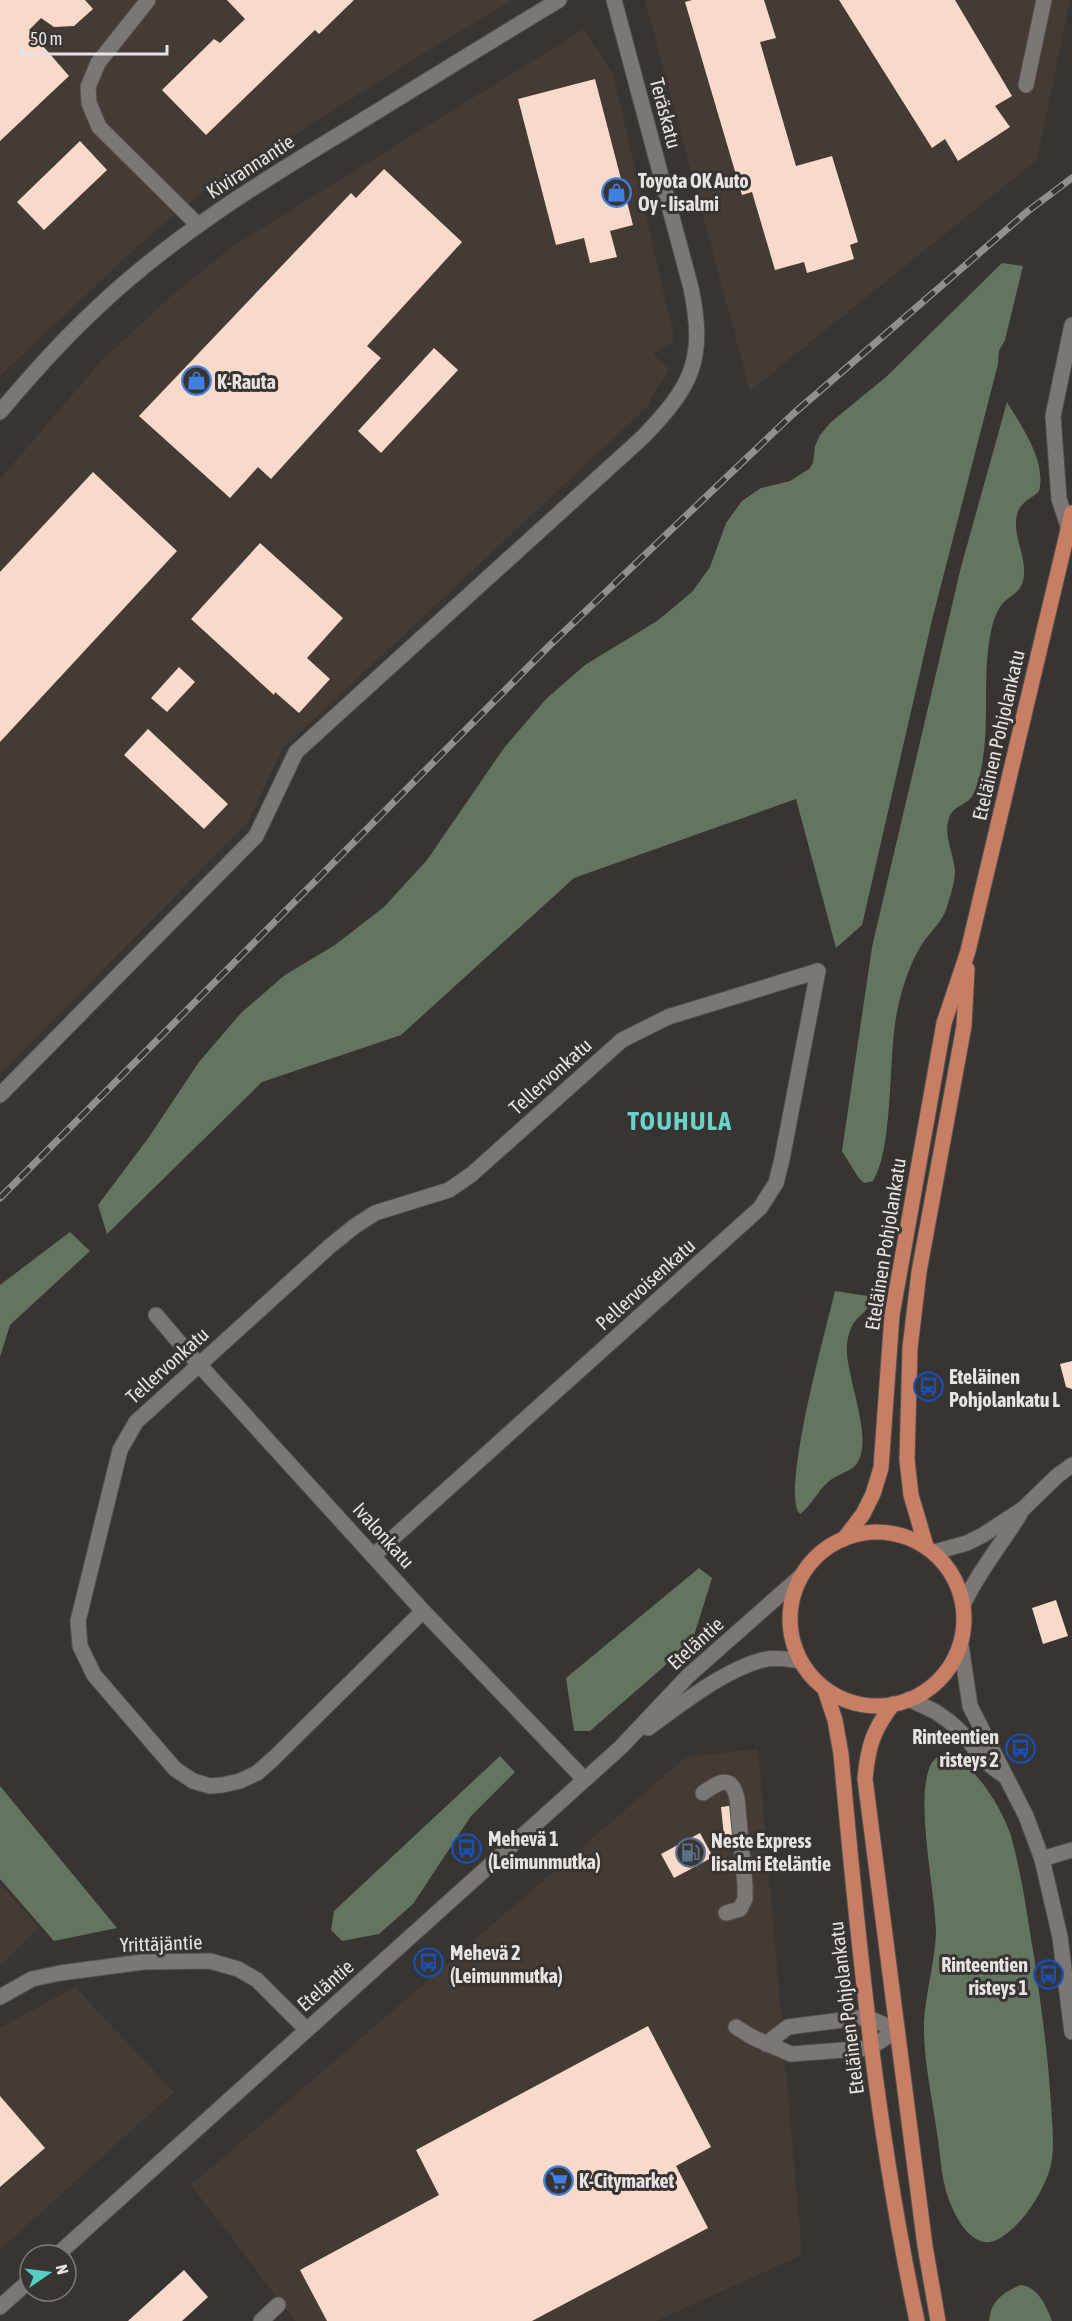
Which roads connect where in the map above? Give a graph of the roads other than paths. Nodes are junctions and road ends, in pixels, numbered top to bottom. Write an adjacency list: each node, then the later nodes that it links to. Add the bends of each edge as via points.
1 (148, 0): 6 (street, via 98,63 88,87 89,103 99,127)
2 (559, 0): 6 (street, Kivirannantie)
3 (614, 0): 14 (street, Teräskatu, via 698,318 693,369 684,388 643,437 296,752 256,836)
4 (1044, 0): 5 (street)
5 (1026, 85)
6 (198, 225): 8 (street, Kivirannantie, via 98,306)
7 (1072, 325): 11 (street, via 1053,416 1059,500)
8 (5, 396): 9 (street, Kivirannantie)
9 (0, 412)
10 (1072, 513): 11 (main road, Eteläinen Pohjolankatu)
11 (1069, 529): 12 (main road, Eteläinen Pohjolankatu)
12 (968, 951): 19 (main road, Eteläinen Pohjolankatu, via 944,1023 892,1315 881,1468 868,1504); 20 (main road, Eteläinen Pohjolankatu, via 964,1026 919,1272 910,1348 907,1460 911,1495)
13 (818, 971): 16 (street, Tellervonkatu, via 668,1017 622,1040 472,1174 449,1190 375,1213 355,1226); 21 (street, Pellervoisenkatu, via 782,1160 776,1183 760,1208)
14 (0, 1095)
15 (156, 1315): 16 (street, Ivalonkatu)
16 (200, 1365): 21 (street, Ivalonkatu); 24 (street, Tellervonkatu, via 136,1422 120,1450 78,1621 80,1646 94,1675 175,1769 193,1781 210,1785 240,1781 256,1773)
17 (1072, 1465): 18 (street)
18 (1023, 1509): 20 (street, via 975,1539); 23 (street, via 979,1573)
19 (844, 1539): 20 (main road, via 889,1534); 22 (main road, via 821,1552)
20 (930, 1549): 23 (main road, via 948,1568)
21 (374, 1555): 24 (street, Ivalonkatu)
22 (801, 1576): 26 (main road, via 791,1621); 30 (street, Eteläntie, via 688,1676)
23 (963, 1605): 25 (main road)
24 (423, 1611): 32 (street, Ivalonkatu)
25 (961, 1645): 28 (main road, via 944,1676); 31 (street, via 970,1706)
26 (800, 1661): 27 (main road); 30 (street, Eteläntie, via 762,1660 737,1670)
27 (825, 1690): 29 (main road, via 856,1703); 38 (main road, Eteläinen Pohjolankatu, via 841,1754)
28 (909, 1699): 29 (main road); 31 (street, via 950,1722 983,1760)
29 (893, 1704): 41 (main road, via 872,1738 865,1779)
30 (621, 1747): 32 (street, Eteläntie)
31 (1003, 1774): 35 (street, via 1026,1815)
32 (584, 1779): 40 (street, Eteläntie)
33 (703, 1793): 36 (street, via 719,1782 726,1782 737,1798 746,1893 740,1909)
34 (1072, 1850): 35 (street)
35 (1042, 1859): 42 (street, via 1060,1938)
36 (726, 1913)
37 (0, 1997): 40 (street, Yrittäjäntie, via 32,1979 60,1973 143,1962 210,1961 238,1969 257,1980)
38 (866, 2017): 41 (street); 43 (street, via 788,2027); 44 (main road, Eteläinen Pohjolankatu)
39 (736, 2026): 43 (street)
40 (306, 2029): 45 (street, Eteläntie)
41 (897, 2030): 44 (street); 51 (main road)
42 (1072, 2032)
43 (766, 2044): 44 (street, via 792,2054)
44 (870, 2048): 50 (main road, Eteläinen Pohjolankatu, via 891,2192)
45 (70, 2243)
46 (18, 2291): 48 (street)
47 (278, 2306): 49 (street)
48 (0, 2307)
49 (261, 2321)
50 (917, 2321)
51 (938, 2321)

